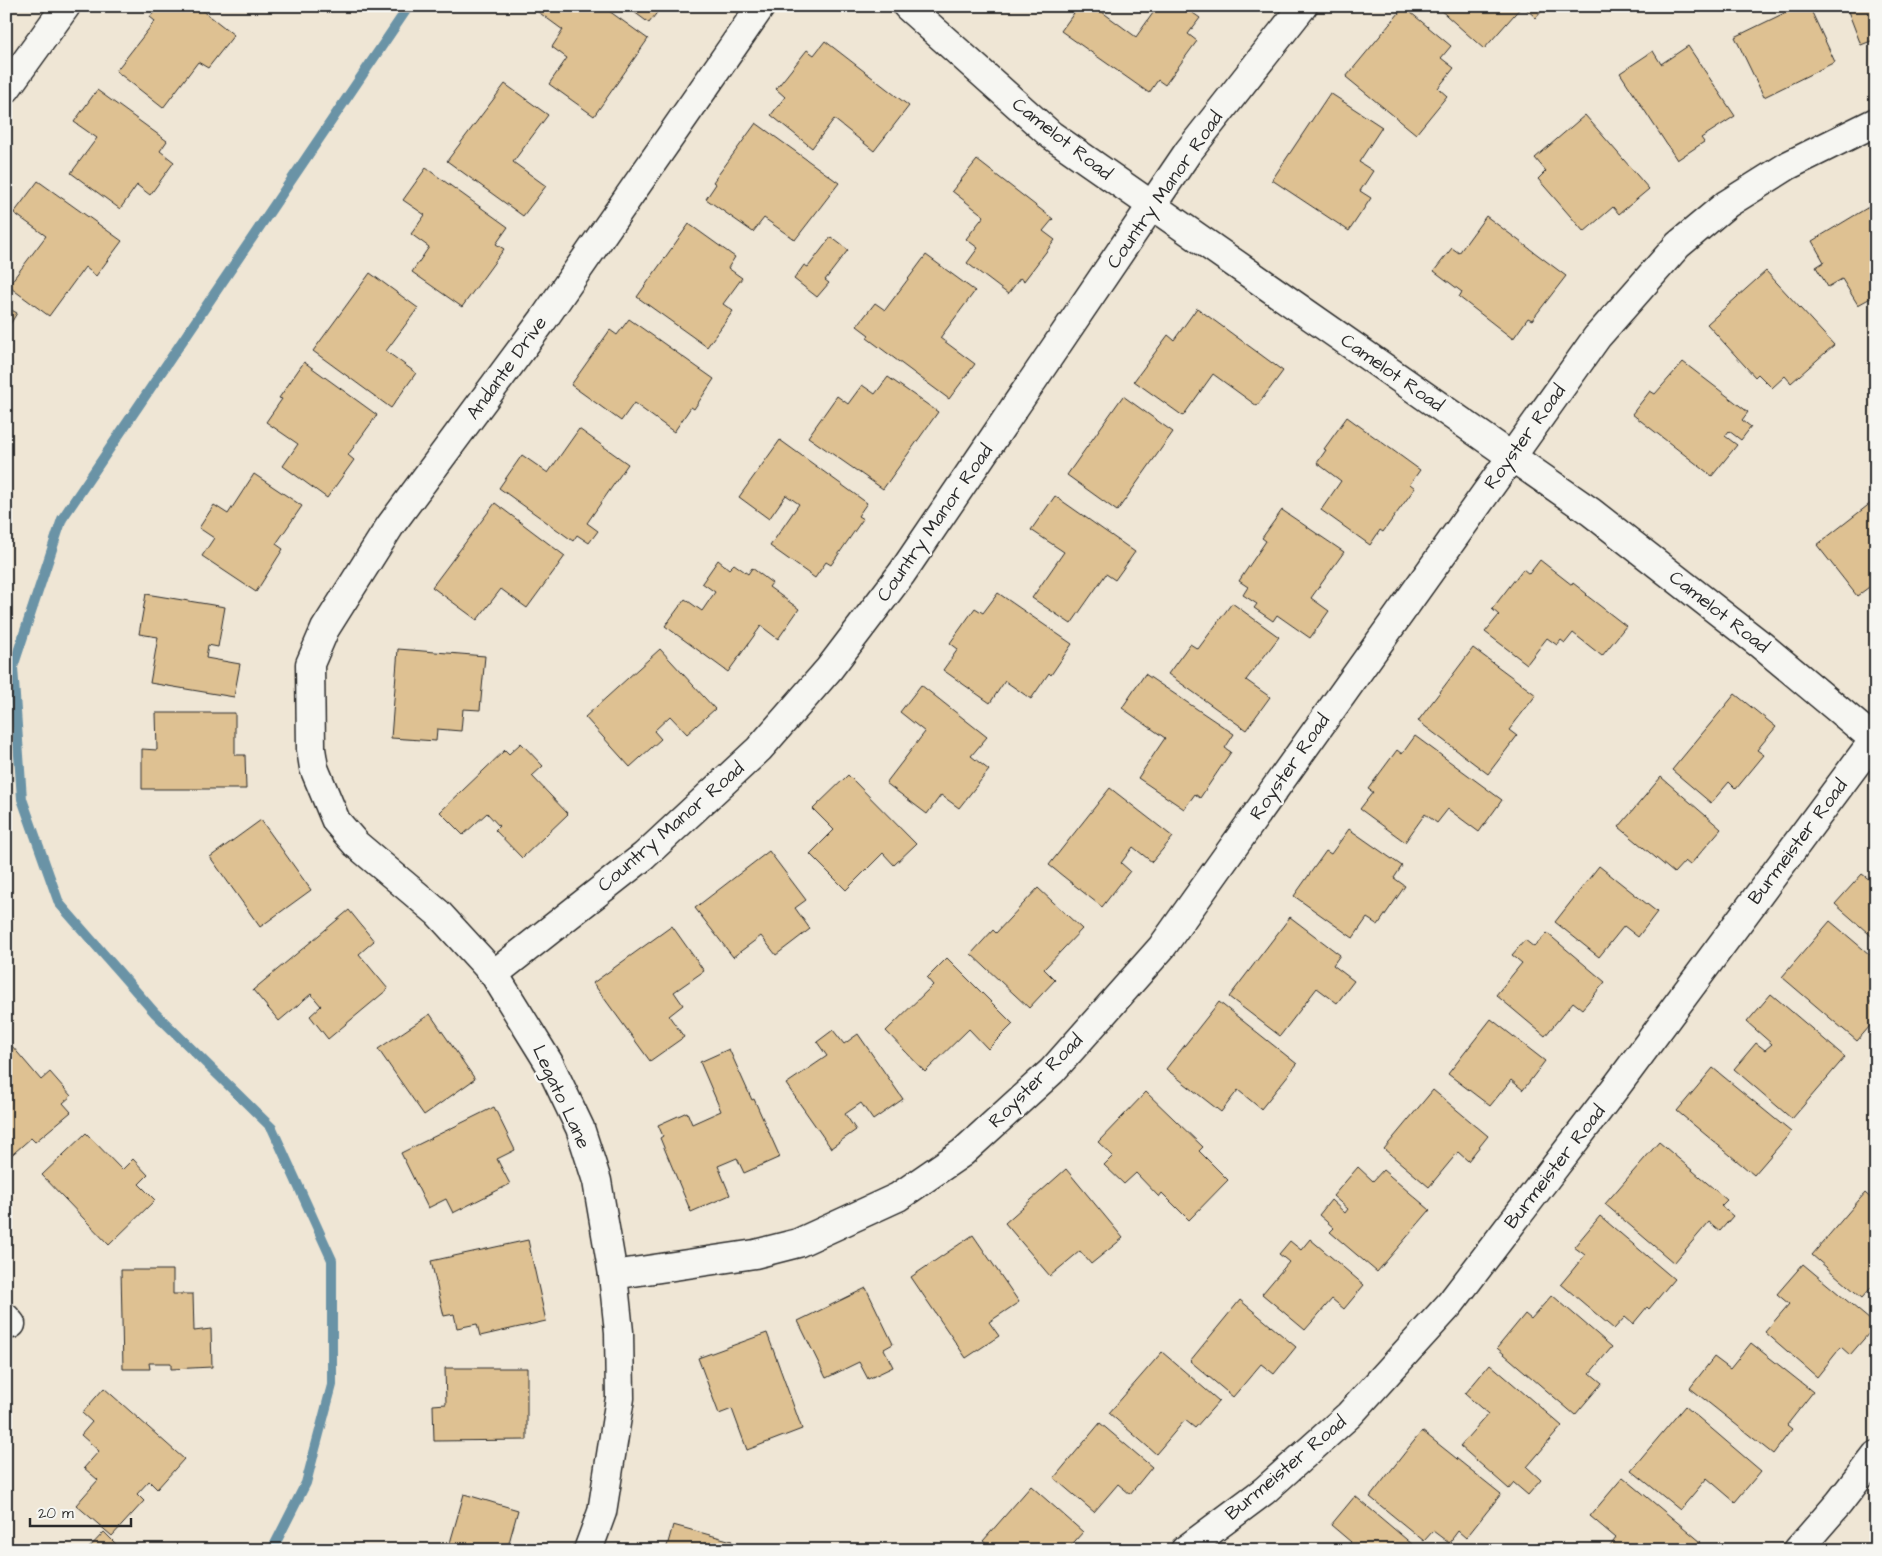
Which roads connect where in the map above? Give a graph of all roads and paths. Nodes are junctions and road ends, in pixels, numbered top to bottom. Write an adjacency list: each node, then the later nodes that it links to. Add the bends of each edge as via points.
1 (66, 6): 5 (street)
2 (761, 6): 10 (street, Andante Drive, via 542,320 390,526 325,629 310,664)
3 (907, 6): 7 (street, Camelot Road, via 1051,135)
4 (1303, 6): 7 (street, Country Manor Road, via 1188,152)
5 (6, 90)
6 (1876, 122): 8 (street, Royster Road, via 1789,165 1727,204 1678,245 1597,336)
7 (1152, 207): 8 (street, Camelot Road); 11 (street, Country Manor Road, via 902,573 828,669 758,750 644,856)
8 (1512, 456): 9 (street, Camelot Road, via 1591,512 1761,644); 12 (street, Royster Road, via 1162,947 1052,1071 969,1147 898,1197 798,1242 755,1254)
9 (1875, 740): 15 (street, Burmeister Road, via 1450,1304 1349,1415 1264,1491)
10 (311, 750): 11 (street, Legato Lane, via 314,768 336,821 356,844 438,913)
11 (494, 974): 12 (street, Legato Lane, via 549,1063 580,1128 597,1182)
12 (613, 1275): 14 (street, Legato Lane, via 619,1332 620,1398 602,1512)
13 (1876, 1455): 16 (street)
14 (588, 1550)
15 (1185, 1550)
16 (1798, 1550)

